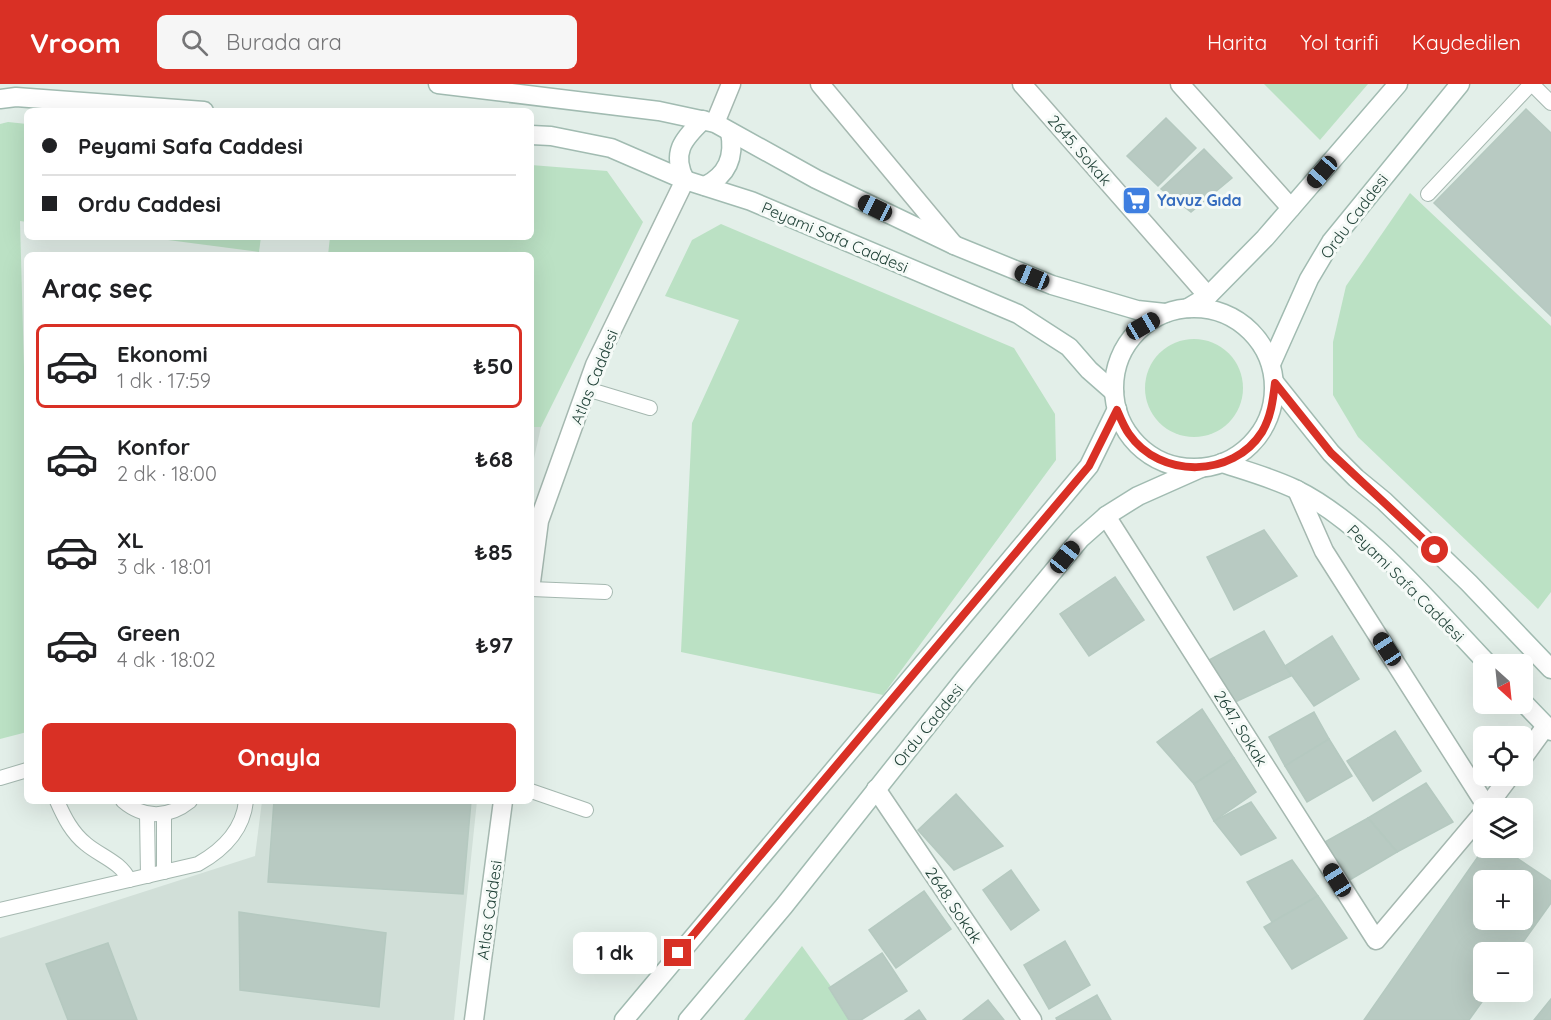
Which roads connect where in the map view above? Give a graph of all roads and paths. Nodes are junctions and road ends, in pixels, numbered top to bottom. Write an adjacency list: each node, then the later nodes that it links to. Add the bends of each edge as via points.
1 (438, 84): 9 (main road)
2 (731, 84): 13 (main road)
3 (820, 84): 19 (main road)
4 (1022, 84): 20 (main road, 2645. Sokak)
5 (1180, 84): 18 (main road)
6 (1398, 84): 18 (main road)
7 (1460, 84): 23 (main road, Ordu Caddesi, via 1331,242 1309,279)
8 (1531, 84): 11 (lane); 17 (lane)
9 (529, 88): 13 (main road)
10 (0, 99): 12 (main road)
11 (1551, 103)
12 (164, 108)
13 (716, 125): 15 (main road, via 689,133 681,147 678,159); 16 (main road, via 732,151 727,169); 19 (main road, via 816,179)
14 (534, 135): 15 (main road, Peyami Safa Caddesi, via 611,148)
15 (685, 180): 16 (main road, Peyami Safa Caddesi); 25 (main road, Atlas Caddesi)
16 (705, 186): 26 (main road, Peyami Safa Caddesi, via 751,201 1018,314 1068,347)
17 (1428, 194)
18 (1291, 208): 20 (main road)
19 (954, 245): 22 (main road, via 1052,285 1137,310)
20 (1208, 296): 21 (main road)
21 (1188, 308): 22 (main road); 23 (main road, via 1215,310 1239,321 1259,340)
22 (1165, 313): 26 (main road, via 1143,326 1126,345 1116,368)
23 (1271, 364): 24 (main road)
24 (1275, 383): 28 (main road, via 1272,409 1262,432 1244,451); 36 (main road, via 1331,453 1460,575)
25 (587, 389): 27 (lane); 32 (main road, Atlas Caddesi, via 539,521)
26 (1115, 401): 29 (main road, via 1129,435 1148,454 1173,466); 59 (main road, via 1089,466)
27 (650, 408)
28 (1222, 463): 29 (main road); 30 (main road, Peyami Safa Caddesi)
29 (1201, 468): 31 (main road, Ordu Caddesi, via 1138,496)
30 (1297, 490): 35 (main road, Peyami Safa Caddesi, via 1357,531); 44 (main road, via 1324,551)
31 (1106, 516): 42 (main road, Ordu Caddesi, via 1080,539); 53 (main road, 2647. Sokak, via 1376,940)
32 (534, 559)
33 (534, 589): 34 (lane)
34 (605, 592)
35 (1478, 654)
36 (1551, 669)
37 (1533, 712): 38 (main road)
38 (1549, 729): 39 (main road)
39 (1533, 747)
40 (24, 771): 41 (lane)
41 (0, 777)
42 (876, 789): 60 (main road, Ordu Caddesi); 61 (main road, 2648. Sokak)
43 (534, 792): 50 (lane)
44 (1479, 798)
45 (58, 804): 56 (lane, via 76,835 116,864)
46 (127, 804): 51 (lane)
47 (186, 804): 52 (lane)
48 (245, 804): 54 (lane, via 234,834 219,850 198,864)
49 (503, 804): 58 (main road, Atlas Caddesi)
50 (586, 810)
51 (147, 814): 52 (lane); 55 (lane)
52 (164, 814): 54 (lane)
53 (1473, 824)
54 (164, 872): 55 (lane)
55 (147, 876): 56 (lane)
56 (129, 880): 57 (lane)
57 (0, 910)
58 (474, 1020)
59 (624, 1020)
60 (688, 1020)
61 (1032, 1020)

